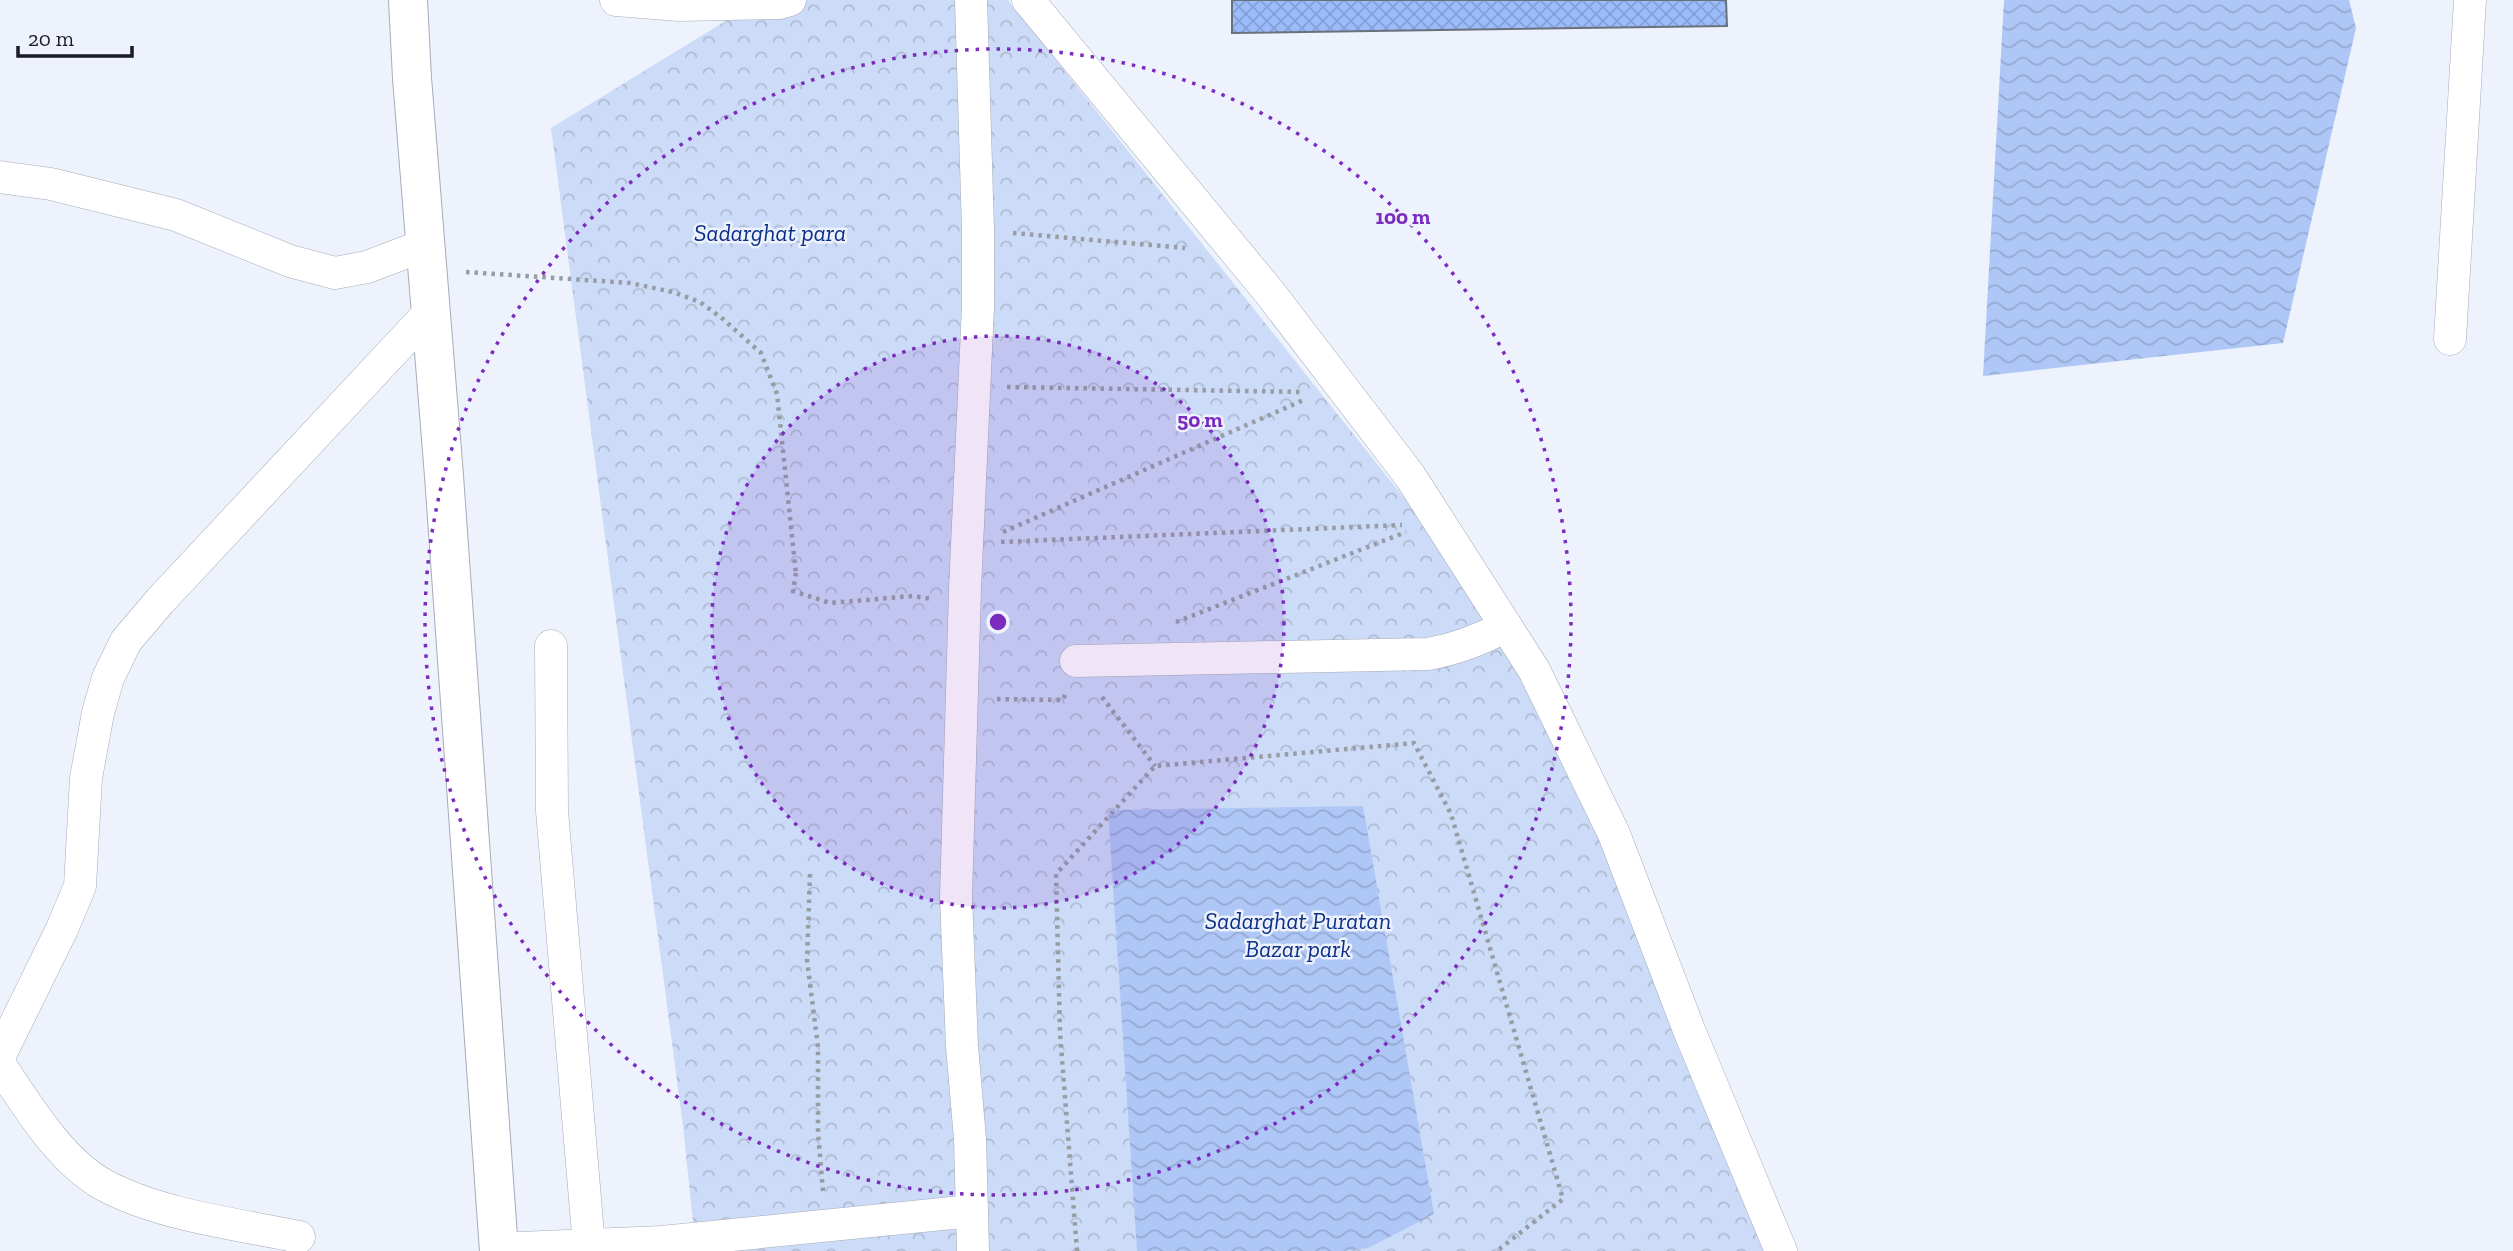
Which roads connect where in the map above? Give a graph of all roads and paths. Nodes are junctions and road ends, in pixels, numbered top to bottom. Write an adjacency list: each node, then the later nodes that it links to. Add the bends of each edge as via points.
1 (408, 0): 10 (highway)
2 (616, 0): 3 (street, via 680,5)
3 (790, 0)
4 (971, 0): 8 (street)
5 (1028, 0): 16 (street, via 1270,293 1402,465)
6 (2470, 0): 12 (street)
7 (0, 177): 10 (street, via 51,184 176,215 290,261 335,273)
8 (978, 230): 9 (path); 13 (street)
9 (1194, 249)
10 (426, 258): 11 (highway); 14 (path, via 630,283 700,302 761,353 777,394 796,573 793,590 830,603 914,596)
11 (430, 312): 22 (street, via 126,640 97,713 86,778 80,886); 29 (highway)
12 (2450, 340)
13 (975, 386): 15 (path, via 1307,395 991,540 1412,527); 19 (street)
14 (936, 599)
15 (1166, 626)
16 (1506, 626): 18 (street, via 1480,641 1428,654); 33 (street, via 1534,670 1614,834)
17 (551, 646): 27 (street, via 552,811)
18 (1076, 662): 19 (path, via 1063,701); 20 (path)
19 (963, 698): 24 (street, via 956,897)
20 (1155, 766): 31 (path, via 1056,874 1060,1033); 32 (path, via 1414,743 1451,814 1563,1199)
21 (810, 874): 25 (path, via 807,960 818,1048 823,1195)
22 (0, 1055)
23 (0, 1065): 26 (street, via 42,1128 102,1184 198,1216)
24 (972, 1212): 25 (street); 30 (street)
25 (810, 1228): 28 (street)
26 (299, 1237)
27 (589, 1246): 28 (street); 29 (street)
28 (620, 1248)
29 (499, 1250)
30 (973, 1251)
31 (1077, 1251)
32 (1497, 1251)
33 (1781, 1251)

